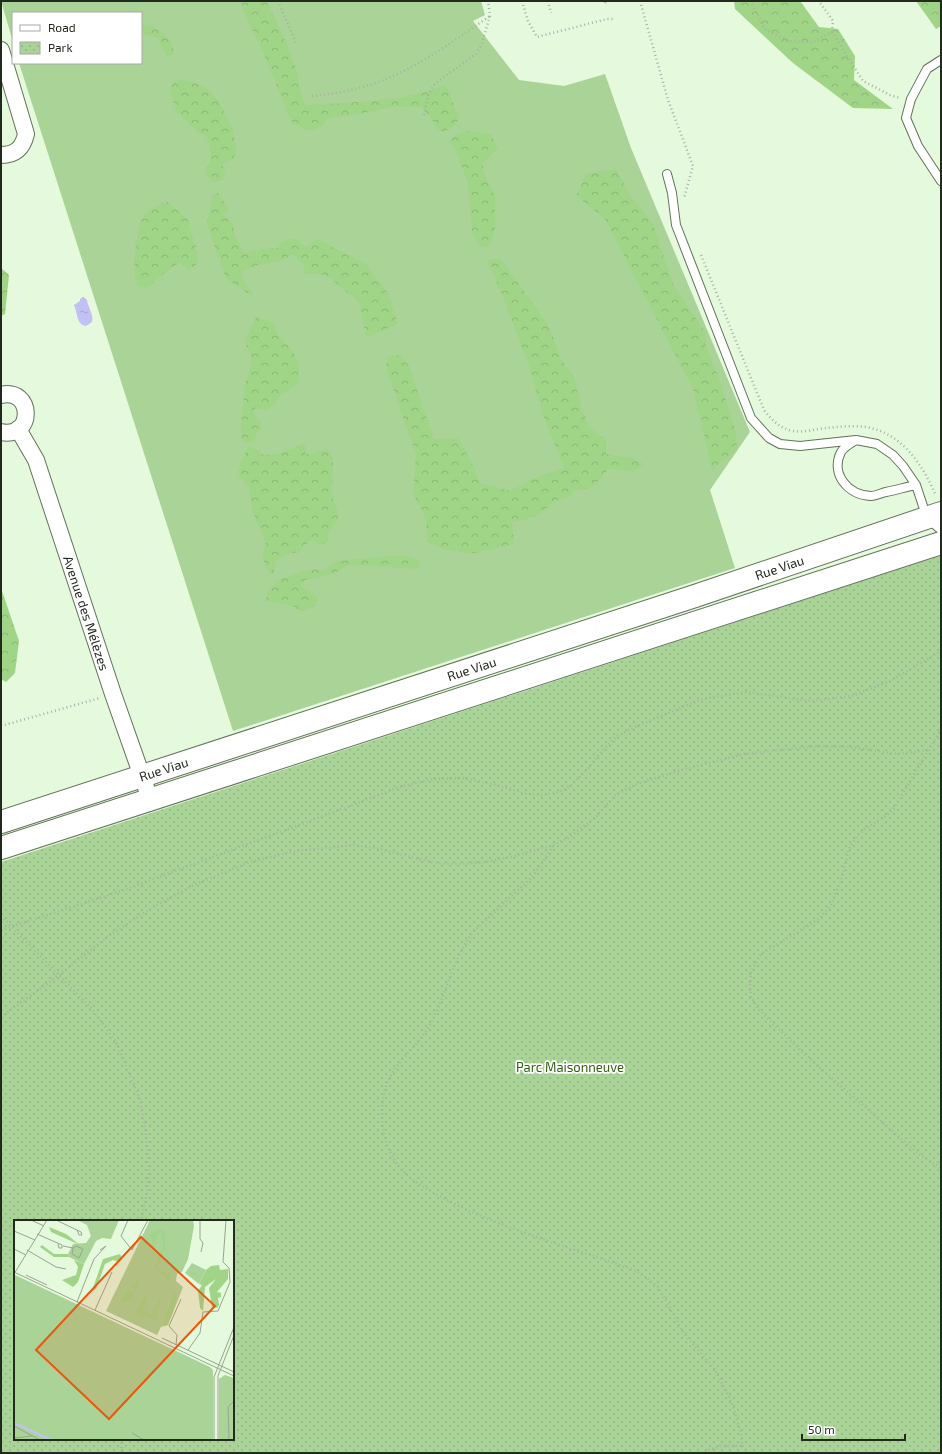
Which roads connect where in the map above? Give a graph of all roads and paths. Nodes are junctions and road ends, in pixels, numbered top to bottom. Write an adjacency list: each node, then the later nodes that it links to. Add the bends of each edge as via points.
1 (278, 1): 12 (path)
2 (488, 1): 9 (path)
3 (522, 1): 10 (path, via 528,21 537,37 606,18)
4 (548, 1): 8 (path)
5 (640, 1): 21 (path, via 668,100 693,166)
6 (750, 1): 11 (path, via 765,29 788,41 813,42)
7 (819, 1): 11 (path, via 833,21)
8 (551, 13)
9 (490, 16): 15 (path, via 442,49 391,76 365,87); 17 (path, via 476,54 434,86 428,96)
10 (614, 19)
11 (832, 32): 16 (path, via 863,80 890,95)
12 (296, 43)
13 (1, 50): 18 (street, via 26,134 23,145 16,152)
14 (941, 60): 16 (lane, via 927,69)
15 (312, 96)
16 (911, 101): 20 (lane, via 906,118 918,146)
17 (424, 115)
18 (1, 155)
19 (667, 174): 26 (lane, via 676,225 752,418 769,438 780,444 800,446)
20 (941, 181)
21 (682, 205)
22 (699, 251): 28 (path, via 764,410 772,421 794,432 864,426 880,430 910,452 922,467)
23 (1, 395): 24 (street, via 17,397 25,407 25,419)
24 (18, 429): 25 (street); 32 (street, Avenue des Mélèzes, via 36,460)
25 (1, 432)
26 (856, 440): 27 (lane, via 877,444 893,455); 27 (lane, via 842,450 838,460 837,470 840,478 849,488 858,494 872,496)
27 (916, 485): 29 (lane)
28 (934, 492)
29 (936, 520): 36 (main road, Rue Viau)
30 (941, 543): 37 (main road, Rue Viau)
31 (941, 651): 42 (path, via 892,680 852,696 810,701 746,692 702,699 617,736 572,785 559,792 544,795 527,794 463,778 433,779 402,786 124,890)
32 (113, 694): 33 (path); 36 (street, Avenue des Mélèzes)
33 (1, 726)
34 (941, 729): 35 (path)
35 (928, 750): 39 (path, via 897,754 851,747 817,746 744,754 681,770 637,784 615,795 594,818 571,836); 46 (path, via 893,810 857,836 849,849 842,878 831,905 818,919 761,954 751,971 750,984 751,997 758,1009 801,1051 920,1154)
36 (142, 775): 37 (street, Avenue des Mélèzes); 38 (main road, Rue Viau)
37 (150, 799): 40 (main road, Rue Viau)
38 (1, 822)
39 (554, 845): 44 (path, via 485,862 457,864 435,863 354,845 296,851 249,862 194,885 150,909 107,937); 49 (path, via 530,879 471,934 430,1025 392,1075 383,1099 384,1135 388,1148 394,1161 415,1182 467,1210 636,1271 651,1281 663,1296 685,1336 714,1368 732,1403)
40 (1, 848)
41 (1, 916): 42 (path)
42 (12, 927): 43 (path); 44 (path)
43 (1, 930)
44 (59, 975): 45 (path); 47 (path, via 92,1009 116,1042 140,1099 149,1154 147,1194)
45 (1, 1017)
46 (941, 1168)
47 (141, 1220)
48 (121, 1440): 50 (path)
49 (742, 1446): 51 (path, via 720,1446); 52 (path)
50 (122, 1453)
51 (701, 1453)
52 (748, 1453)

